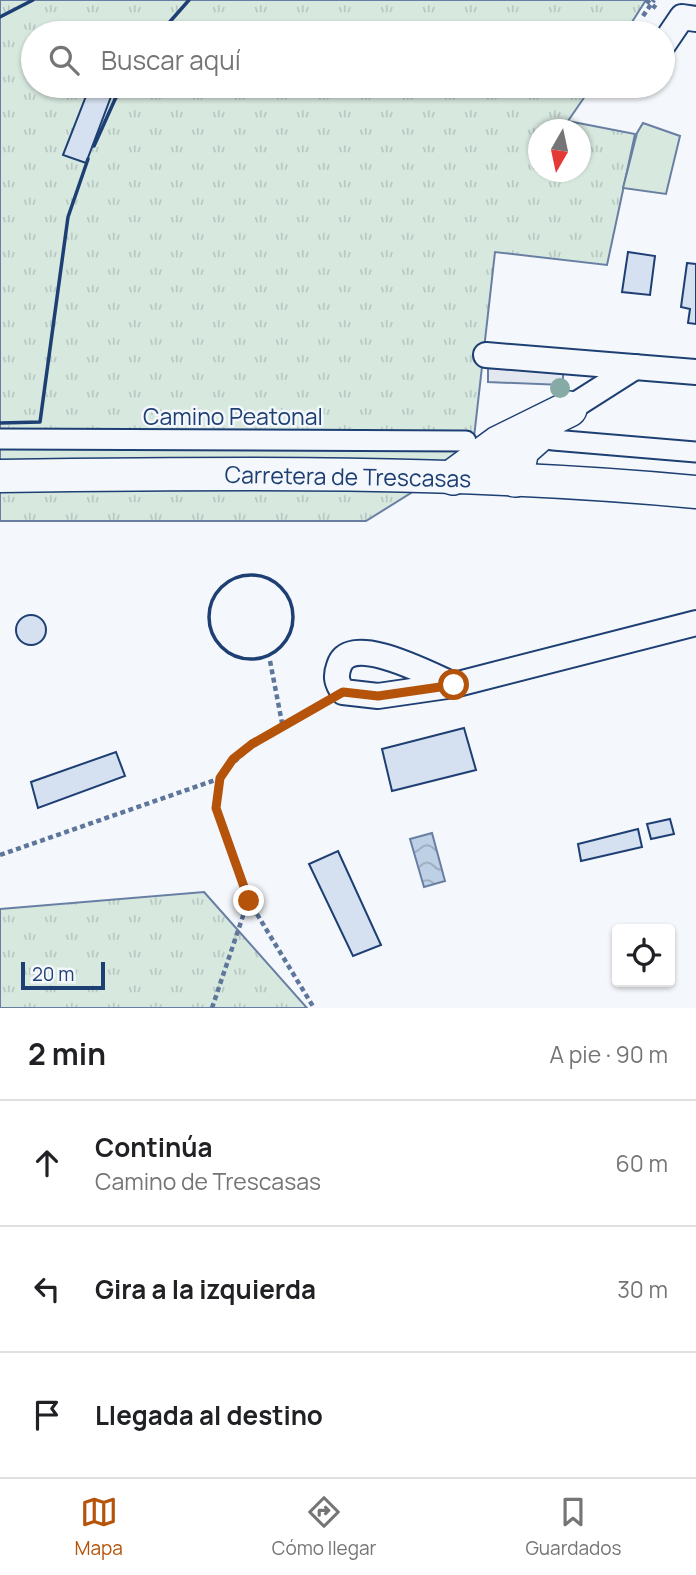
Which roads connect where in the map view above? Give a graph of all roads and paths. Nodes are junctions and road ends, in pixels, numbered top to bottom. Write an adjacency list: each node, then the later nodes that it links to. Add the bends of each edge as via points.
1 (654, 0): 2 (path)
2 (643, 16)
3 (696, 19): 4 (street, via 682,17)
4 (675, 28)
5 (486, 355): 6 (street)
6 (635, 367): 7 (street); 8 (street)
7 (696, 372)
8 (569, 409): 14 (main road, via 498,444); 15 (main road, via 521,450)
9 (0, 439): 11 (street, Camino Peatonal)
10 (552, 440): 12 (street)
11 (466, 441)
12 (696, 452)
13 (0, 476): 14 (street, Carretera de Trescasas)
14 (453, 477): 15 (street, Carretera de Trescasas)
15 (515, 479): 16 (street, Carretera de Trescasas)
16 (696, 492)
17 (696, 622): 19 (street)
18 (270, 661): 21 (path)
19 (454, 685): 20 (street, via 378,696); 20 (street, via 361,652 349,653 340,661 337,682)
20 (343, 692): 21 (path)
21 (283, 728): 22 (path, via 233,759)
22 (220, 778): 23 (path); 24 (path, via 216,808)
23 (0, 855)
24 (249, 901): 25 (path); 26 (path)
25 (212, 1008)
26 (314, 1008)

